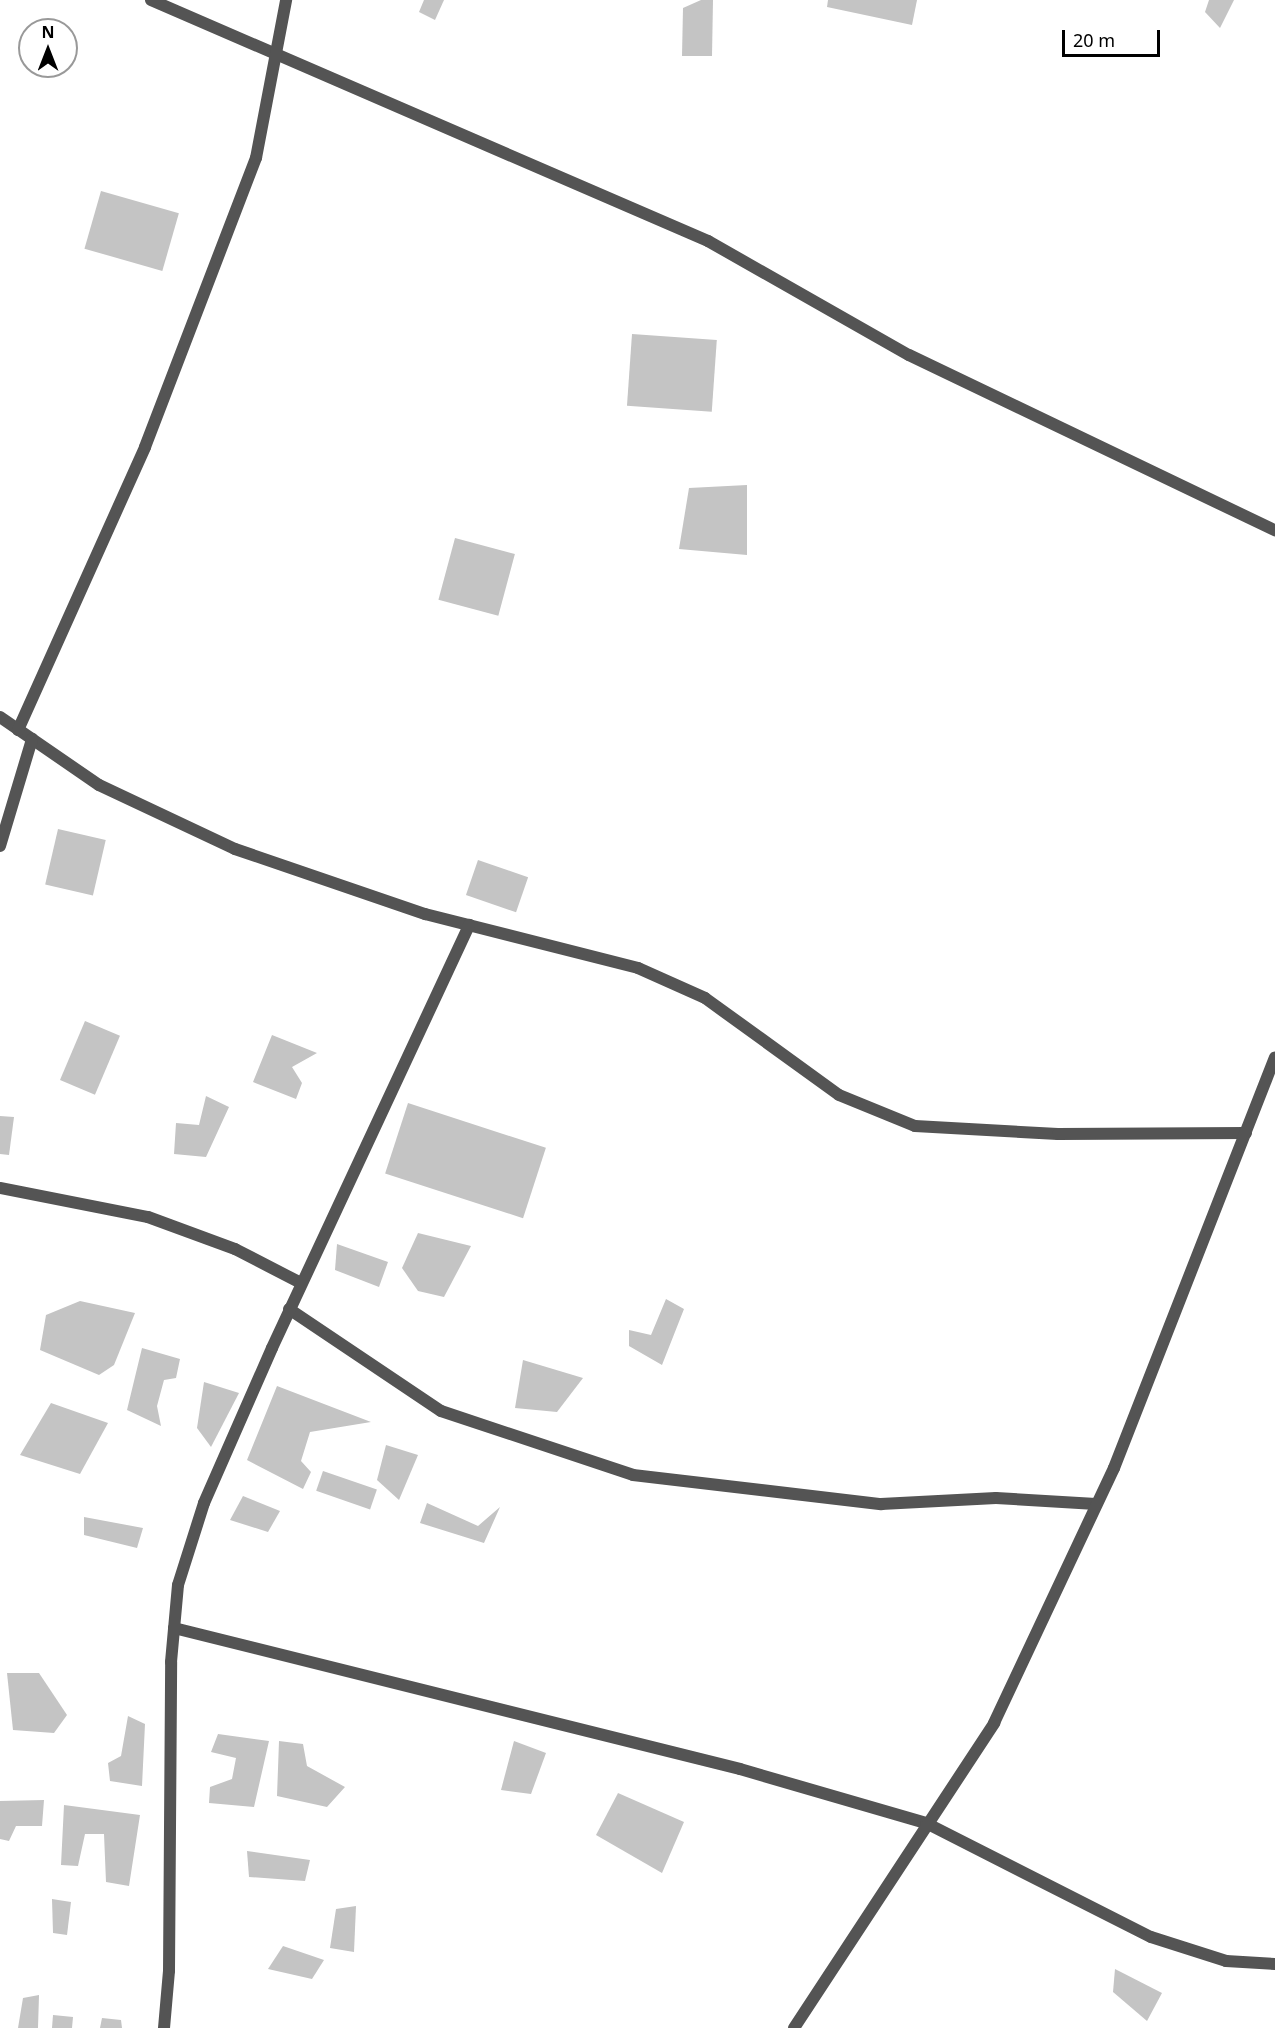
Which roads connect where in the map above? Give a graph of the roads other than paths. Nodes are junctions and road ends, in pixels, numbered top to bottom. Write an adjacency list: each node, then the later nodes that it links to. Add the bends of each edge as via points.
1 (151, 0): 3 (street)
2 (286, 0): 3 (street)
3 (278, 53): 4 (street, via 708,241 909,355); 6 (street, via 256,158 201,302 145,447)
4 (1275, 530)
5 (0, 717): 6 (street)
6 (18, 730): 7 (street)
7 (32, 739): 8 (street); 9 (street, via 99,785 235,849)
8 (0, 846)
9 (469, 925): 11 (street, via 638,968 705,998 839,1095 915,1126 1058,1134); 13 (street)
10 (1275, 1057): 11 (street)
11 (1246, 1132): 15 (street)
12 (0, 1188): 13 (street, via 148,1217 235,1249)
13 (301, 1283): 14 (street)
14 (289, 1309): 15 (street, via 441,1411 633,1475 881,1504 996,1498); 16 (street, via 204,1503 178,1585)
15 (1096, 1504): 17 (street, via 994,1723)
16 (174, 1628): 17 (street, via 729,1766); 19 (street)
17 (926, 1823): 18 (street, via 1151,1938 1226,1961); 20 (street)
18 (1275, 1964)
19 (164, 2028)
20 (794, 2028)

